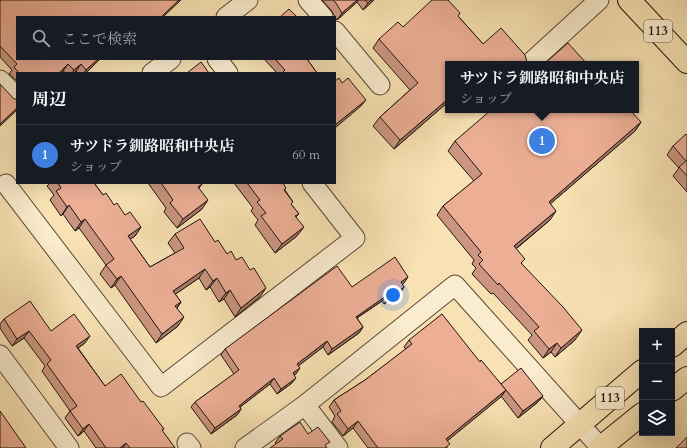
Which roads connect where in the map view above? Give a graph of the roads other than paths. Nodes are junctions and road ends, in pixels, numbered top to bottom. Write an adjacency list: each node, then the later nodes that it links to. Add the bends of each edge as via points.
1 (248, 0): 5 (street)
2 (308, 0): 6 (street)
3 (599, 0): 10 (street)
4 (629, 0): 11 (main road, 113)
5 (227, 16)
6 (322, 16)
7 (336, 32): 15 (street)
8 (170, 60): 12 (street)
9 (218, 60): 13 (street)
10 (532, 61)
11 (687, 62)
12 (153, 72)
13 (227, 72)
14 (0, 80): 16 (street)
15 (380, 85)
16 (16, 96)
17 (8, 182): 18 (street, via 161,387 355,238)
18 (313, 184)
19 (687, 333): 20 (main road)
20 (675, 343)
21 (0, 355): 28 (street)
22 (639, 374): 27 (main road, 113)
23 (687, 378): 24 (main road)
24 (675, 388)
25 (305, 405): 27 (street, via 455,285); 29 (street); 30 (street)
26 (639, 416): 32 (main road, 113)
27 (579, 425): 31 (main road, 113); 32 (street)
28 (69, 448)
29 (245, 448)
30 (338, 448)
31 (552, 448)
32 (601, 448)

